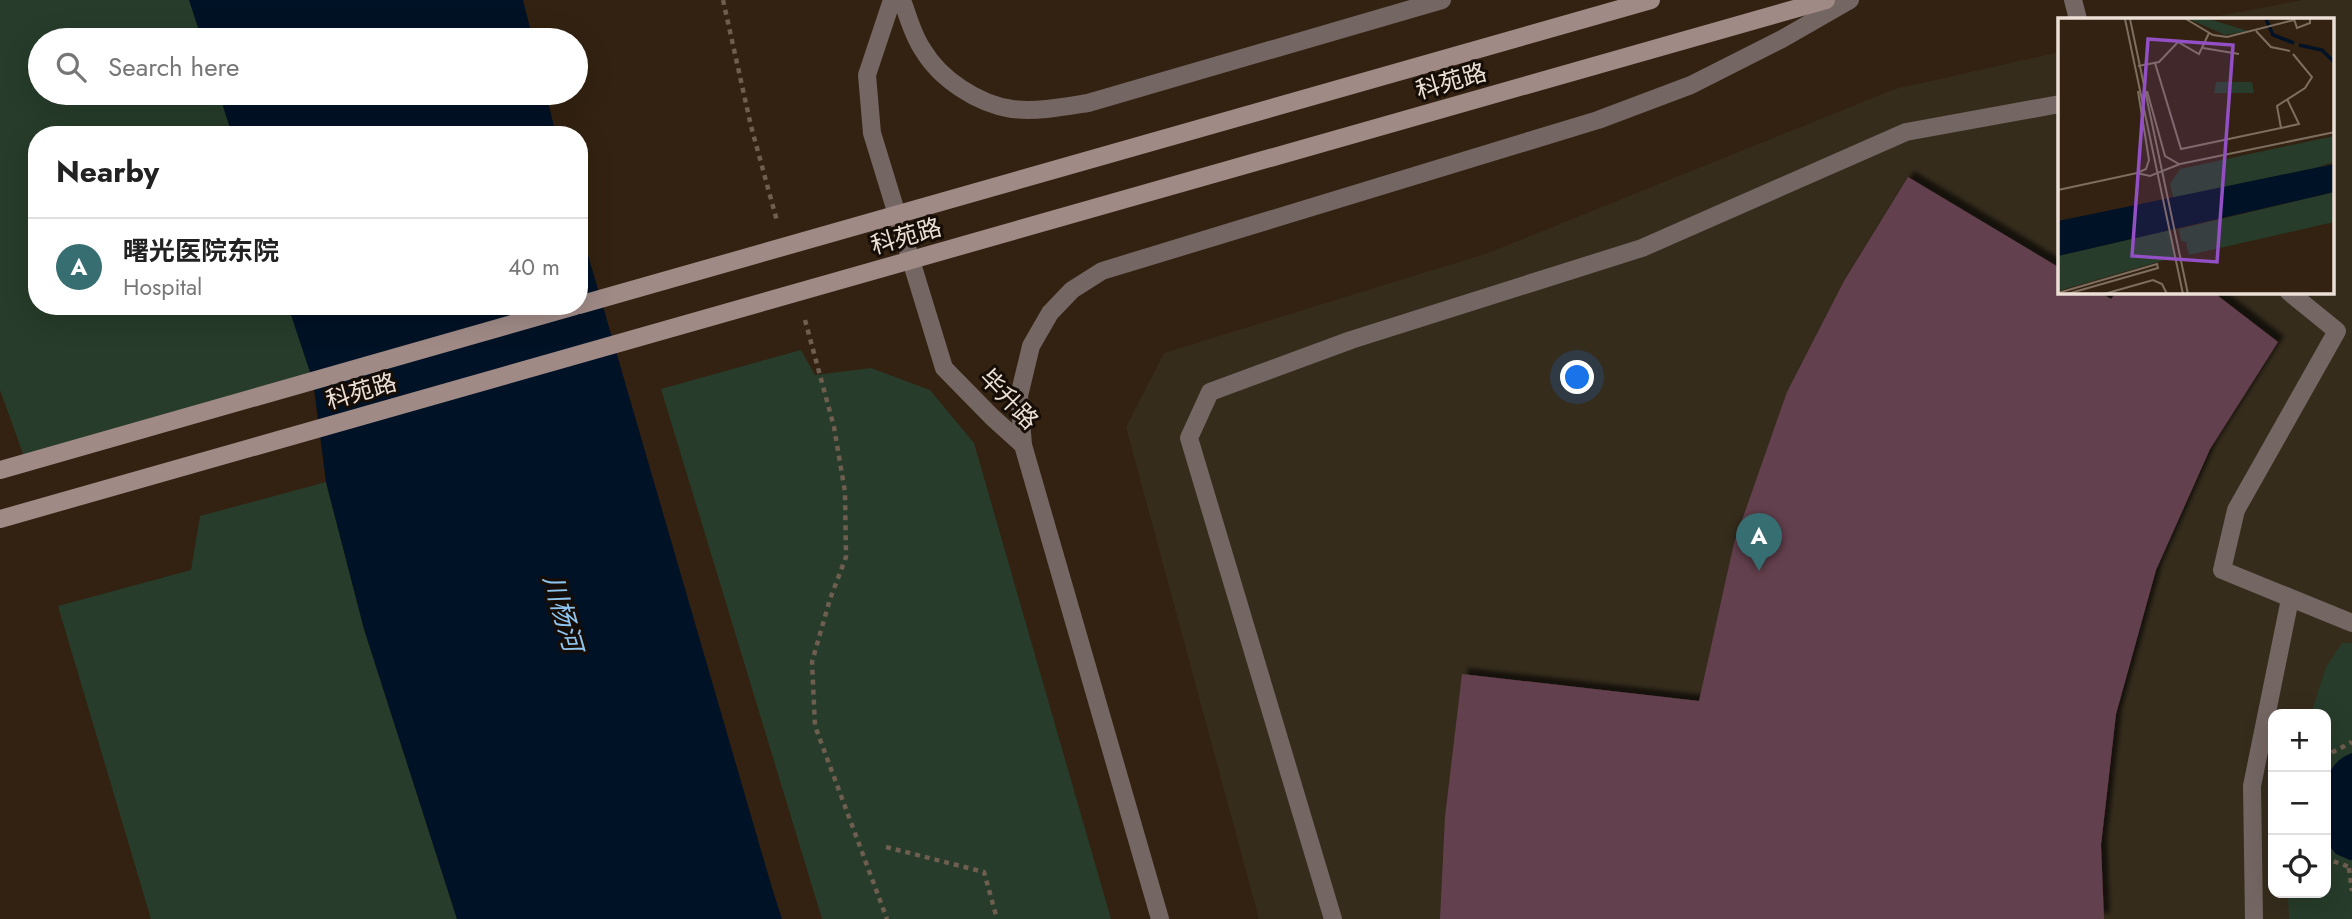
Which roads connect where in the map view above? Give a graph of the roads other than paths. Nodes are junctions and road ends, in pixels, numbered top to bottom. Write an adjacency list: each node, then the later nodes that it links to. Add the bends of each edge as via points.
1 (892, 0): 13 (street, 毕升路, via 867,75 872,133 944,368)
2 (902, 0): 3 (street, via 922,50 946,79 976,97 1010,109 1046,110 1088,103)
3 (1442, 0)
4 (1651, 0): 11 (street, 科苑路)
5 (1826, 0): 15 (street, 科苑路)
6 (1850, 0): 13 (street, via 1691,85 1598,120 1102,271 1072,290 1050,313 1031,346 1019,396)
7 (2073, 0): 8 (street)
8 (2078, 18)
9 (2058, 104): 19 (street, via 1906,132 1642,248 1351,340 1210,392 1189,438)
10 (2291, 294): 16 (street, via 2337,331 2236,510 2222,570)
11 (588, 303)
12 (545, 315): 14 (street, 科苑路)
13 (1023, 445): 18 (street, 毕升路)
14 (0, 470)
15 (0, 519)
16 (2290, 599): 17 (street); 20 (street, via 2252,786)
17 (2352, 623)
18 (1160, 919)
19 (1333, 919)
20 (2254, 919)

